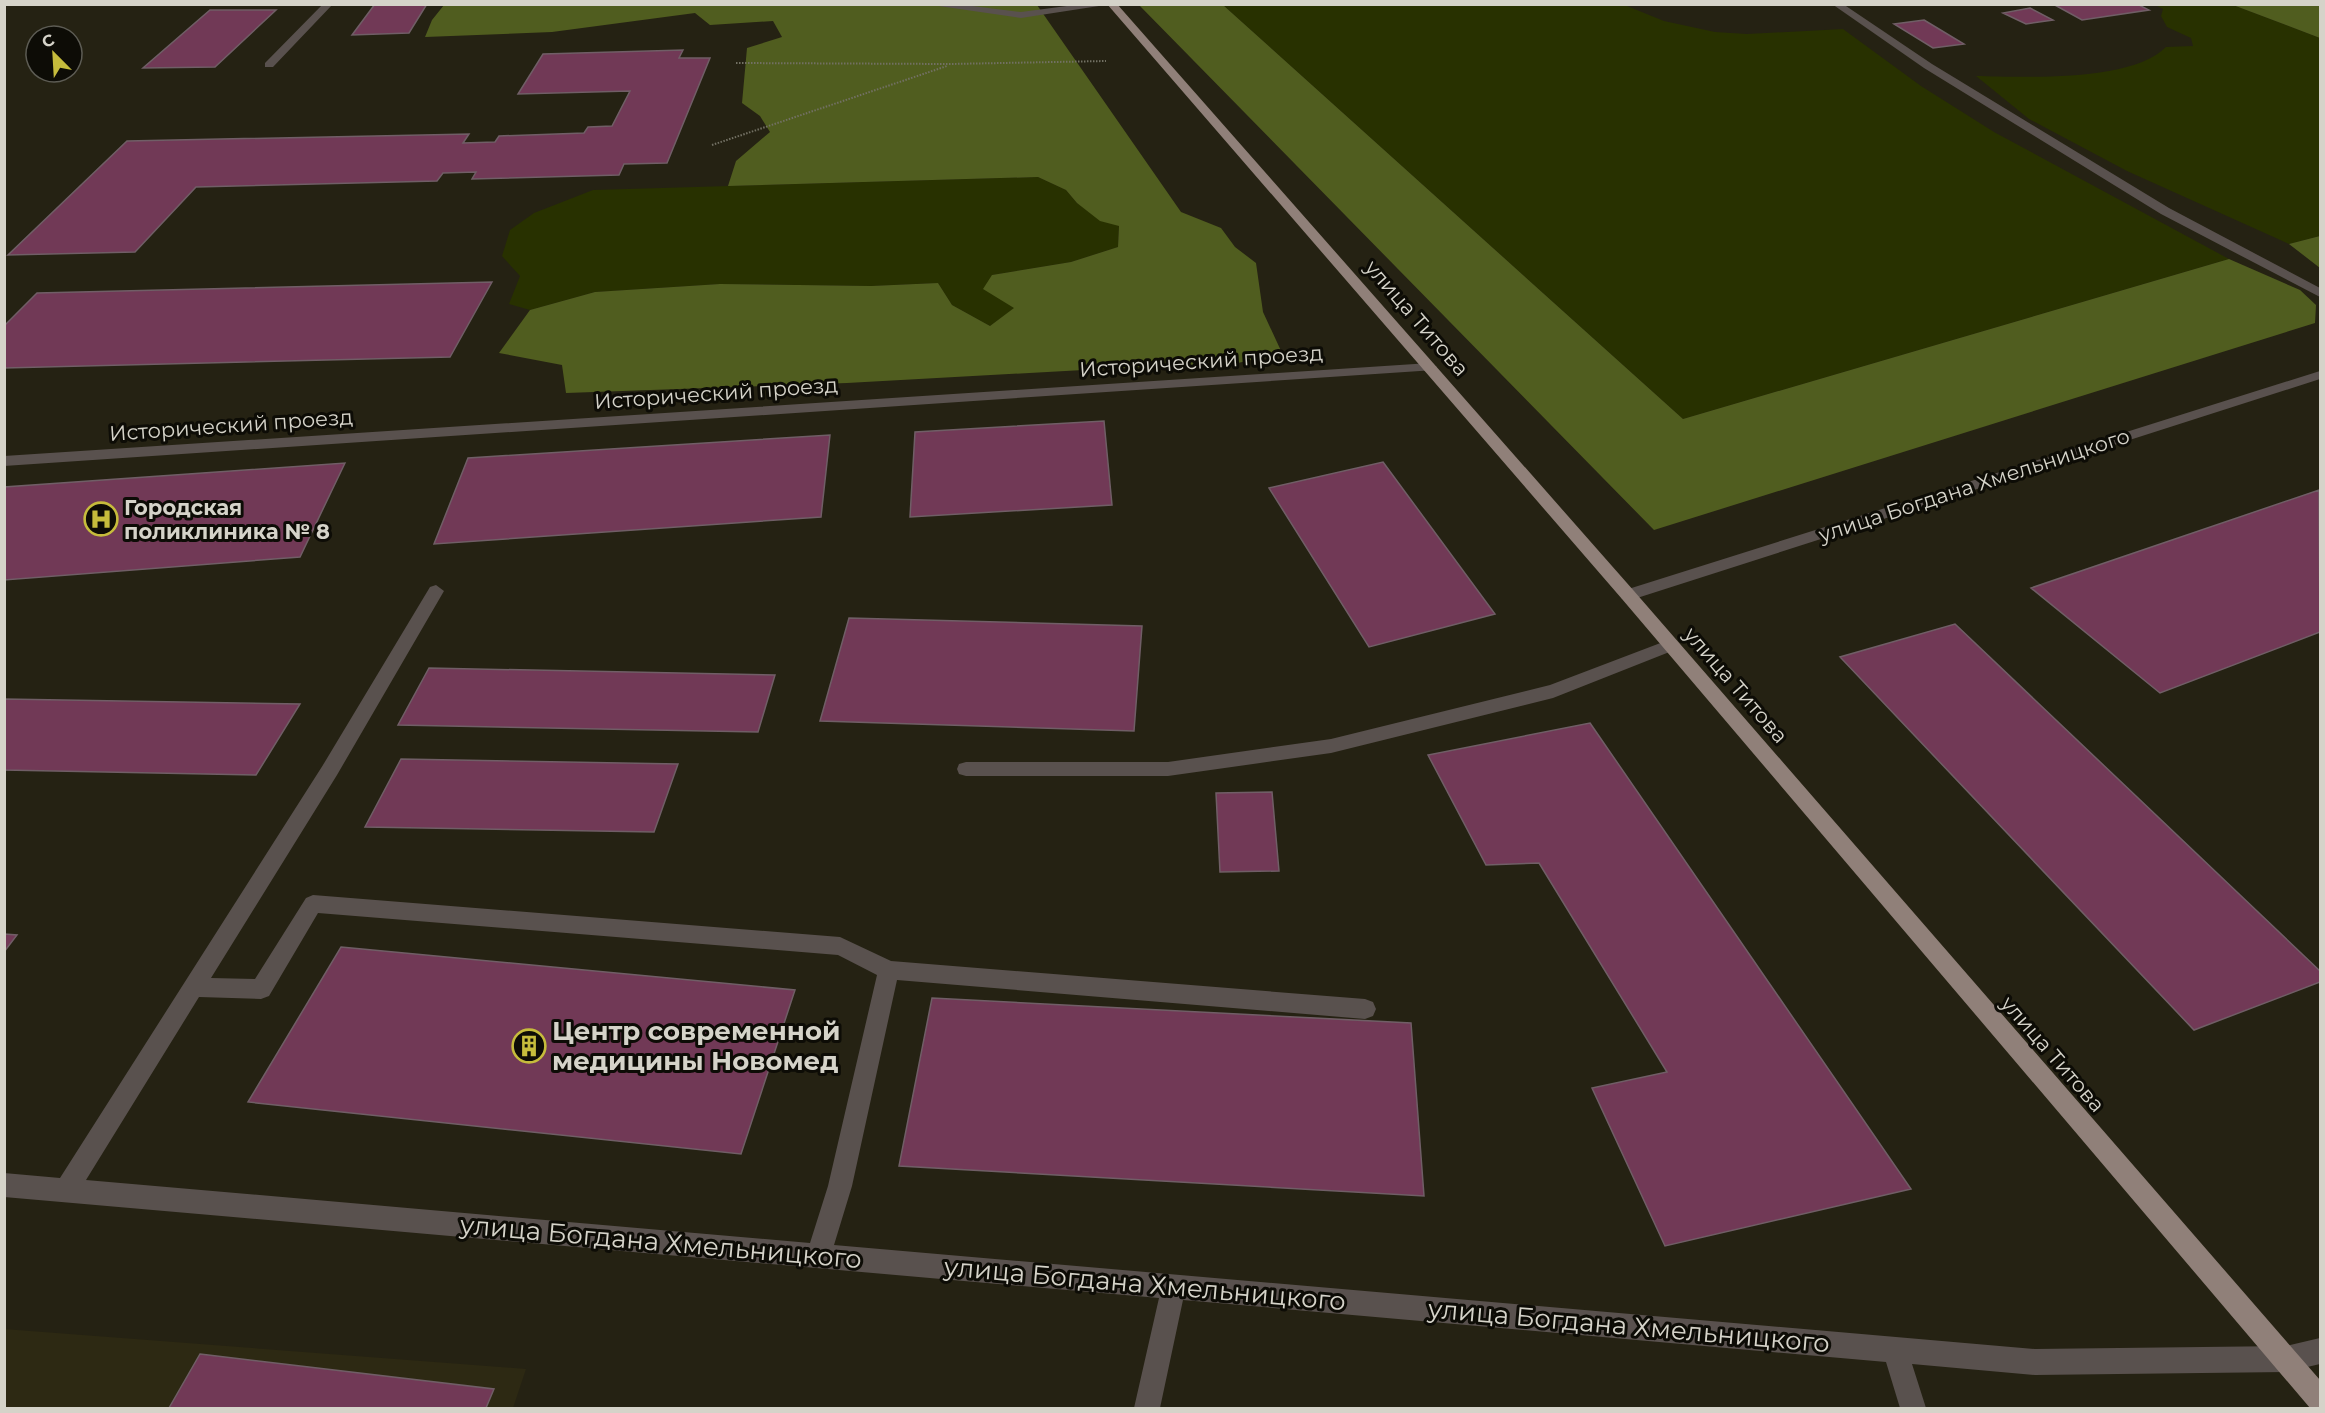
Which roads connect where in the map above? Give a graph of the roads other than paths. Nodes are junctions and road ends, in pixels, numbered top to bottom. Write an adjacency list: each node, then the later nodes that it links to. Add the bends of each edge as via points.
1 (329, 4): 5 (street)
2 (929, 4): 3 (street, via 1022,15)
3 (1109, 4): 7 (main road, улица Титова)
4 (1836, 4): 6 (street, via 1928,66 2165,211)
5 (269, 65)
6 (2320, 293)
7 (1430, 367): 9 (street, Исторический проезд); 11 (main road, улица Титова)
8 (2320, 375): 11 (street, улица Богдана Хмельницкого)
9 (4, 461)
10 (436, 591): 15 (street)
11 (1628, 595): 12 (main road, улица Титова)
12 (1671, 645): 13 (street, via 1553,691 1331,746 1168,769); 23 (main road, улица Титова)
13 (966, 769)
14 (889, 970): 15 (street, via 840,946 313,904 261,989); 16 (street); 19 (street, via 840,1186)
15 (195, 987): 18 (street)
16 (1365, 1009)
17 (4, 1185): 18 (street, улица Богдана Хмельницкого)
18 (66, 1190): 19 (street, улица Богдана Хмельницкого)
19 (819, 1255): 20 (street, улица Богдана Хмельницкого)
20 (1174, 1286): 21 (street, улица Богдана Хмельницкого); 25 (street)
21 (1895, 1350): 23 (street, улица Богдана Хмельницкого, via 2035,1362); 26 (street)
22 (2320, 1351): 23 (street, улица Богдана Хмельницкого)
23 (2286, 1359): 24 (main road, улица Титова)
24 (2320, 1400)
25 (1147, 1408)
26 (1912, 1408)

